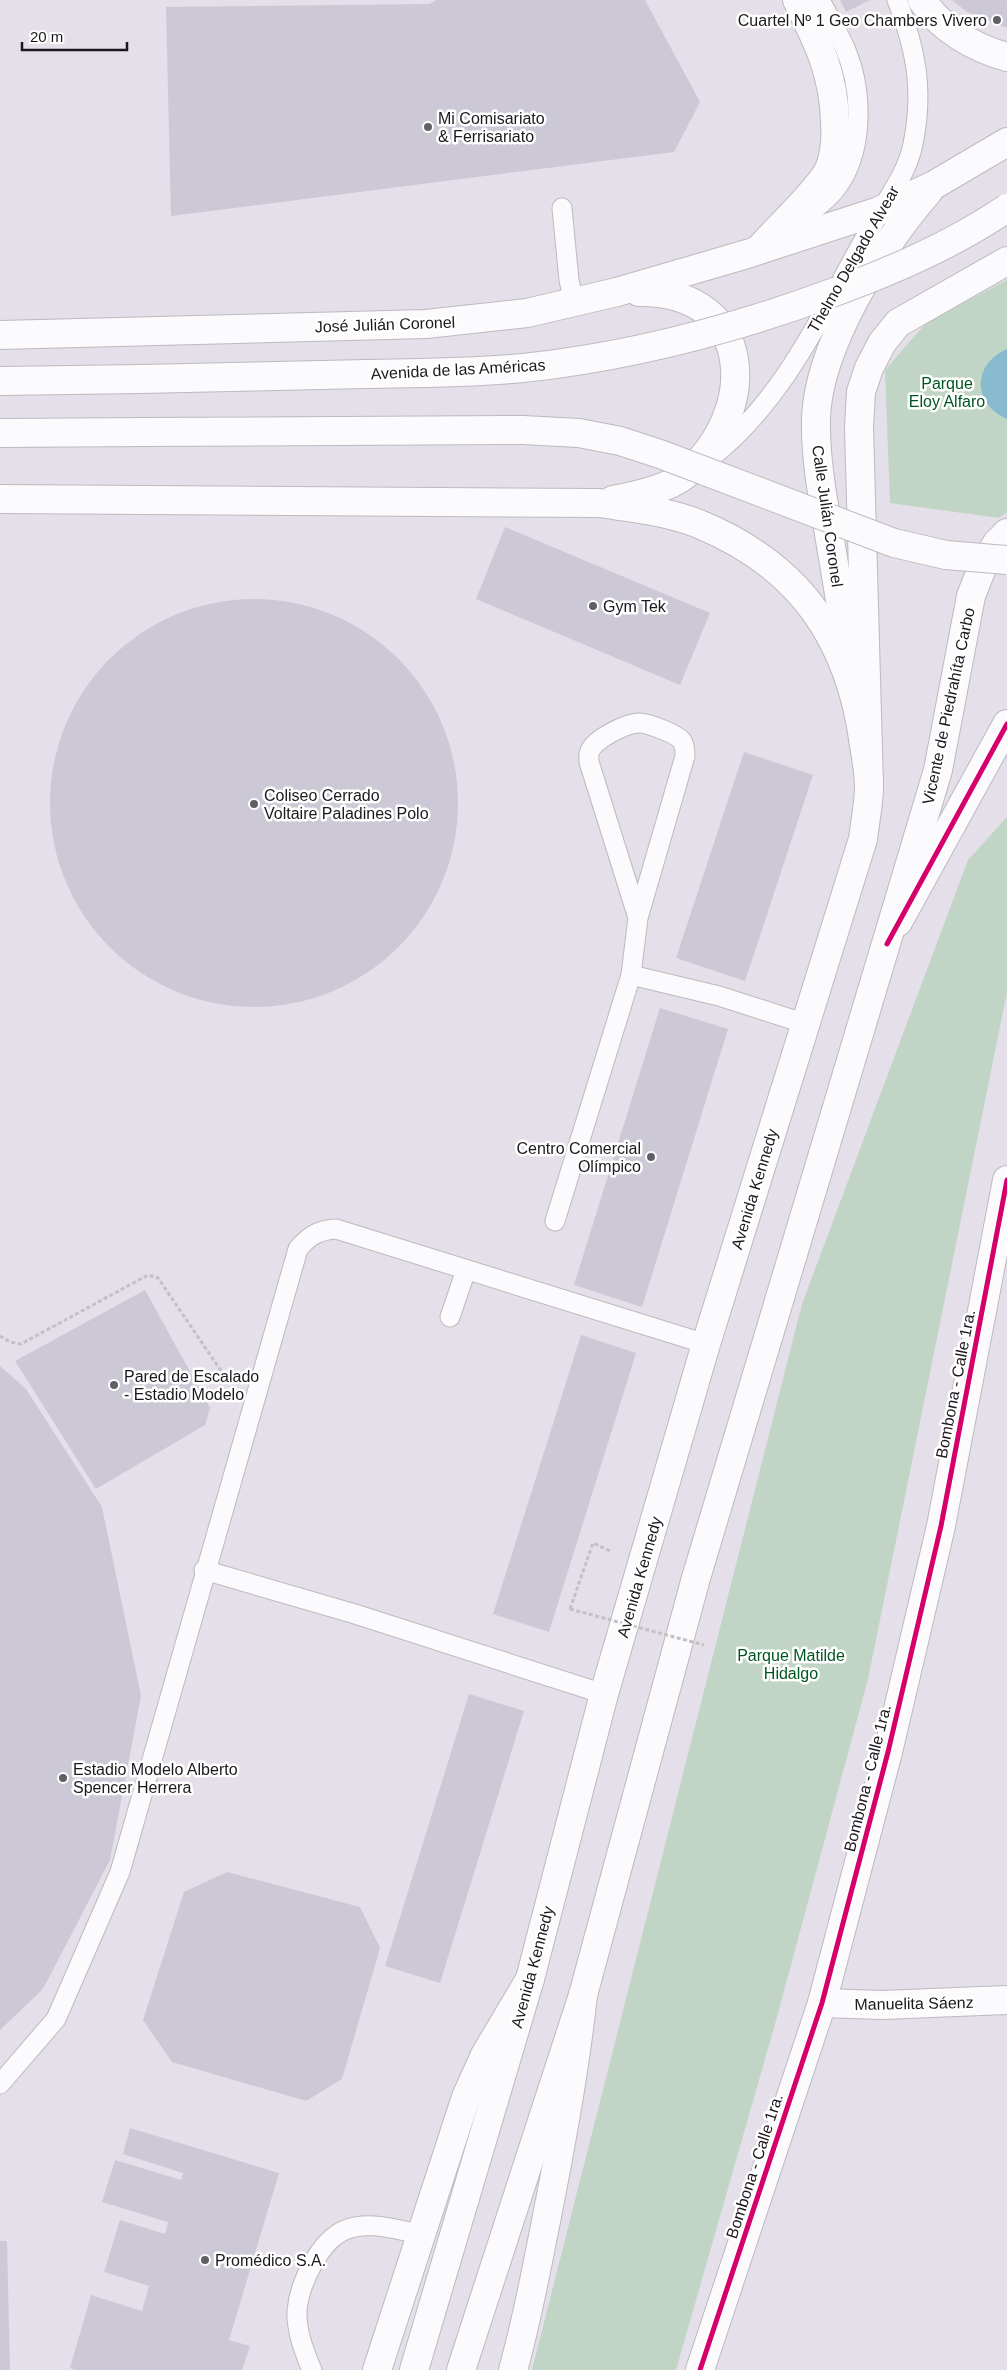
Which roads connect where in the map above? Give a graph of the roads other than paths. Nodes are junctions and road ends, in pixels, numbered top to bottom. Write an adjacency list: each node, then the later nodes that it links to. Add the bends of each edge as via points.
1 (798, 0): 11 (main road, via 828,67 835,100 836,136 830,168 815,189)
2 (820, 0): 11 (lane, via 845,48 853,73 857,100 853,151 845,174 819,207)
3 (897, 0): 10 (lane, Thelmo Delgado Alvear, via 917,64 918,116 913,146)
4 (922, 0): 5 (main road, via 944,25 967,41)
5 (1007, 57)
6 (1007, 142): 7 (main road)
7 (934, 185): 10 (main road, José Julián Coronel); 24 (main road, Calle Julián Coronel, via 907,216 879,258 833,344 821,380 816,415 820,481)
8 (562, 208): 14 (lane)
9 (1007, 208): 16 (main road, Avenida de las Américas, bridge, via 876,277 751,320 626,352 524,368 461,372)
10 (880, 211): 11 (main road, José Julián Coronel); 18 (lane, Thelmo Delgado Alvear, via 774,391 749,424 711,457)
11 (760, 248): 13 (main road, José Julián Coronel)
12 (1007, 261): 25 (main road, via 898,323 877,351 861,392 859,427)
13 (617, 292): 14 (main road, José Julián Coronel); 18 (main road, via 678,296 713,315 728,337 735,356 736,380 729,410 719,432)
14 (574, 303): 15 (main road, José Julián Coronel, via 527,313 426,324)
15 (0, 335)
16 (0, 381)
17 (0, 433): 22 (main road, bridge, via 436,429 579,433 620,441 660,454 894,543 946,555)
18 (684, 475): 20 (main road, via 634,496)
19 (0, 500): 20 (main road)
20 (599, 503): 24 (main road, via 657,511 698,524 747,547 776,569 798,589 833,637 850,677)
21 (1007, 533): 27 (main road, Vicente de Piedrahíta Carbo, via 982,568 971,596 938,770)
22 (1007, 560)
23 (1007, 724): 27 (main road)
24 (862, 726): 25 (main road)
25 (869, 786): 29 (main road, Avenida Kennedy, via 863,839)
26 (638, 918): 26 (lane, via 589,762 590,751 597,740 640,723 677,737 684,747 685,756); 28 (lane)
27 (887, 944): 38 (main road, via 696,1578)
28 (631, 975): 29 (lane, via 720,996); 31 (lane)
29 (806, 1024): 34 (main road, Avenida Kennedy)
30 (1007, 1180): 40 (main road, Bombona - Calle 1ra., via 941,1526 888,1752)
31 (555, 1221)
32 (466, 1270): 33 (lane); 34 (lane); 35 (lane, via 336,1230 313,1234 298,1249)
33 (450, 1317)
34 (706, 1344): 36 (main road, Avenida Kennedy)
35 (204, 1570): 36 (lane); 41 (lane, via 120,1872 56,2018)
36 (604, 1694): 37 (main road, Avenida Kennedy)
37 (530, 1979): 42 (main road, via 493,2040 466,2097); 45 (main road, Avenida Kennedy)
38 (583, 1995): 46 (main road); 47 (main road, via 566,2121)
39 (1007, 2000): 40 (main road, Manuelita Sáenz, via 882,2005)
40 (822, 2003): 48 (main road, Bombona - Calle 1ra.)
41 (0, 2084)
42 (421, 2234): 43 (lane, via 373,2225 344,2230 320,2250 305,2279 297,2311 302,2347); 44 (main road)
43 (312, 2370)
44 (377, 2370)
45 (414, 2370)
46 (461, 2370)
47 (513, 2370)
48 (700, 2370)

